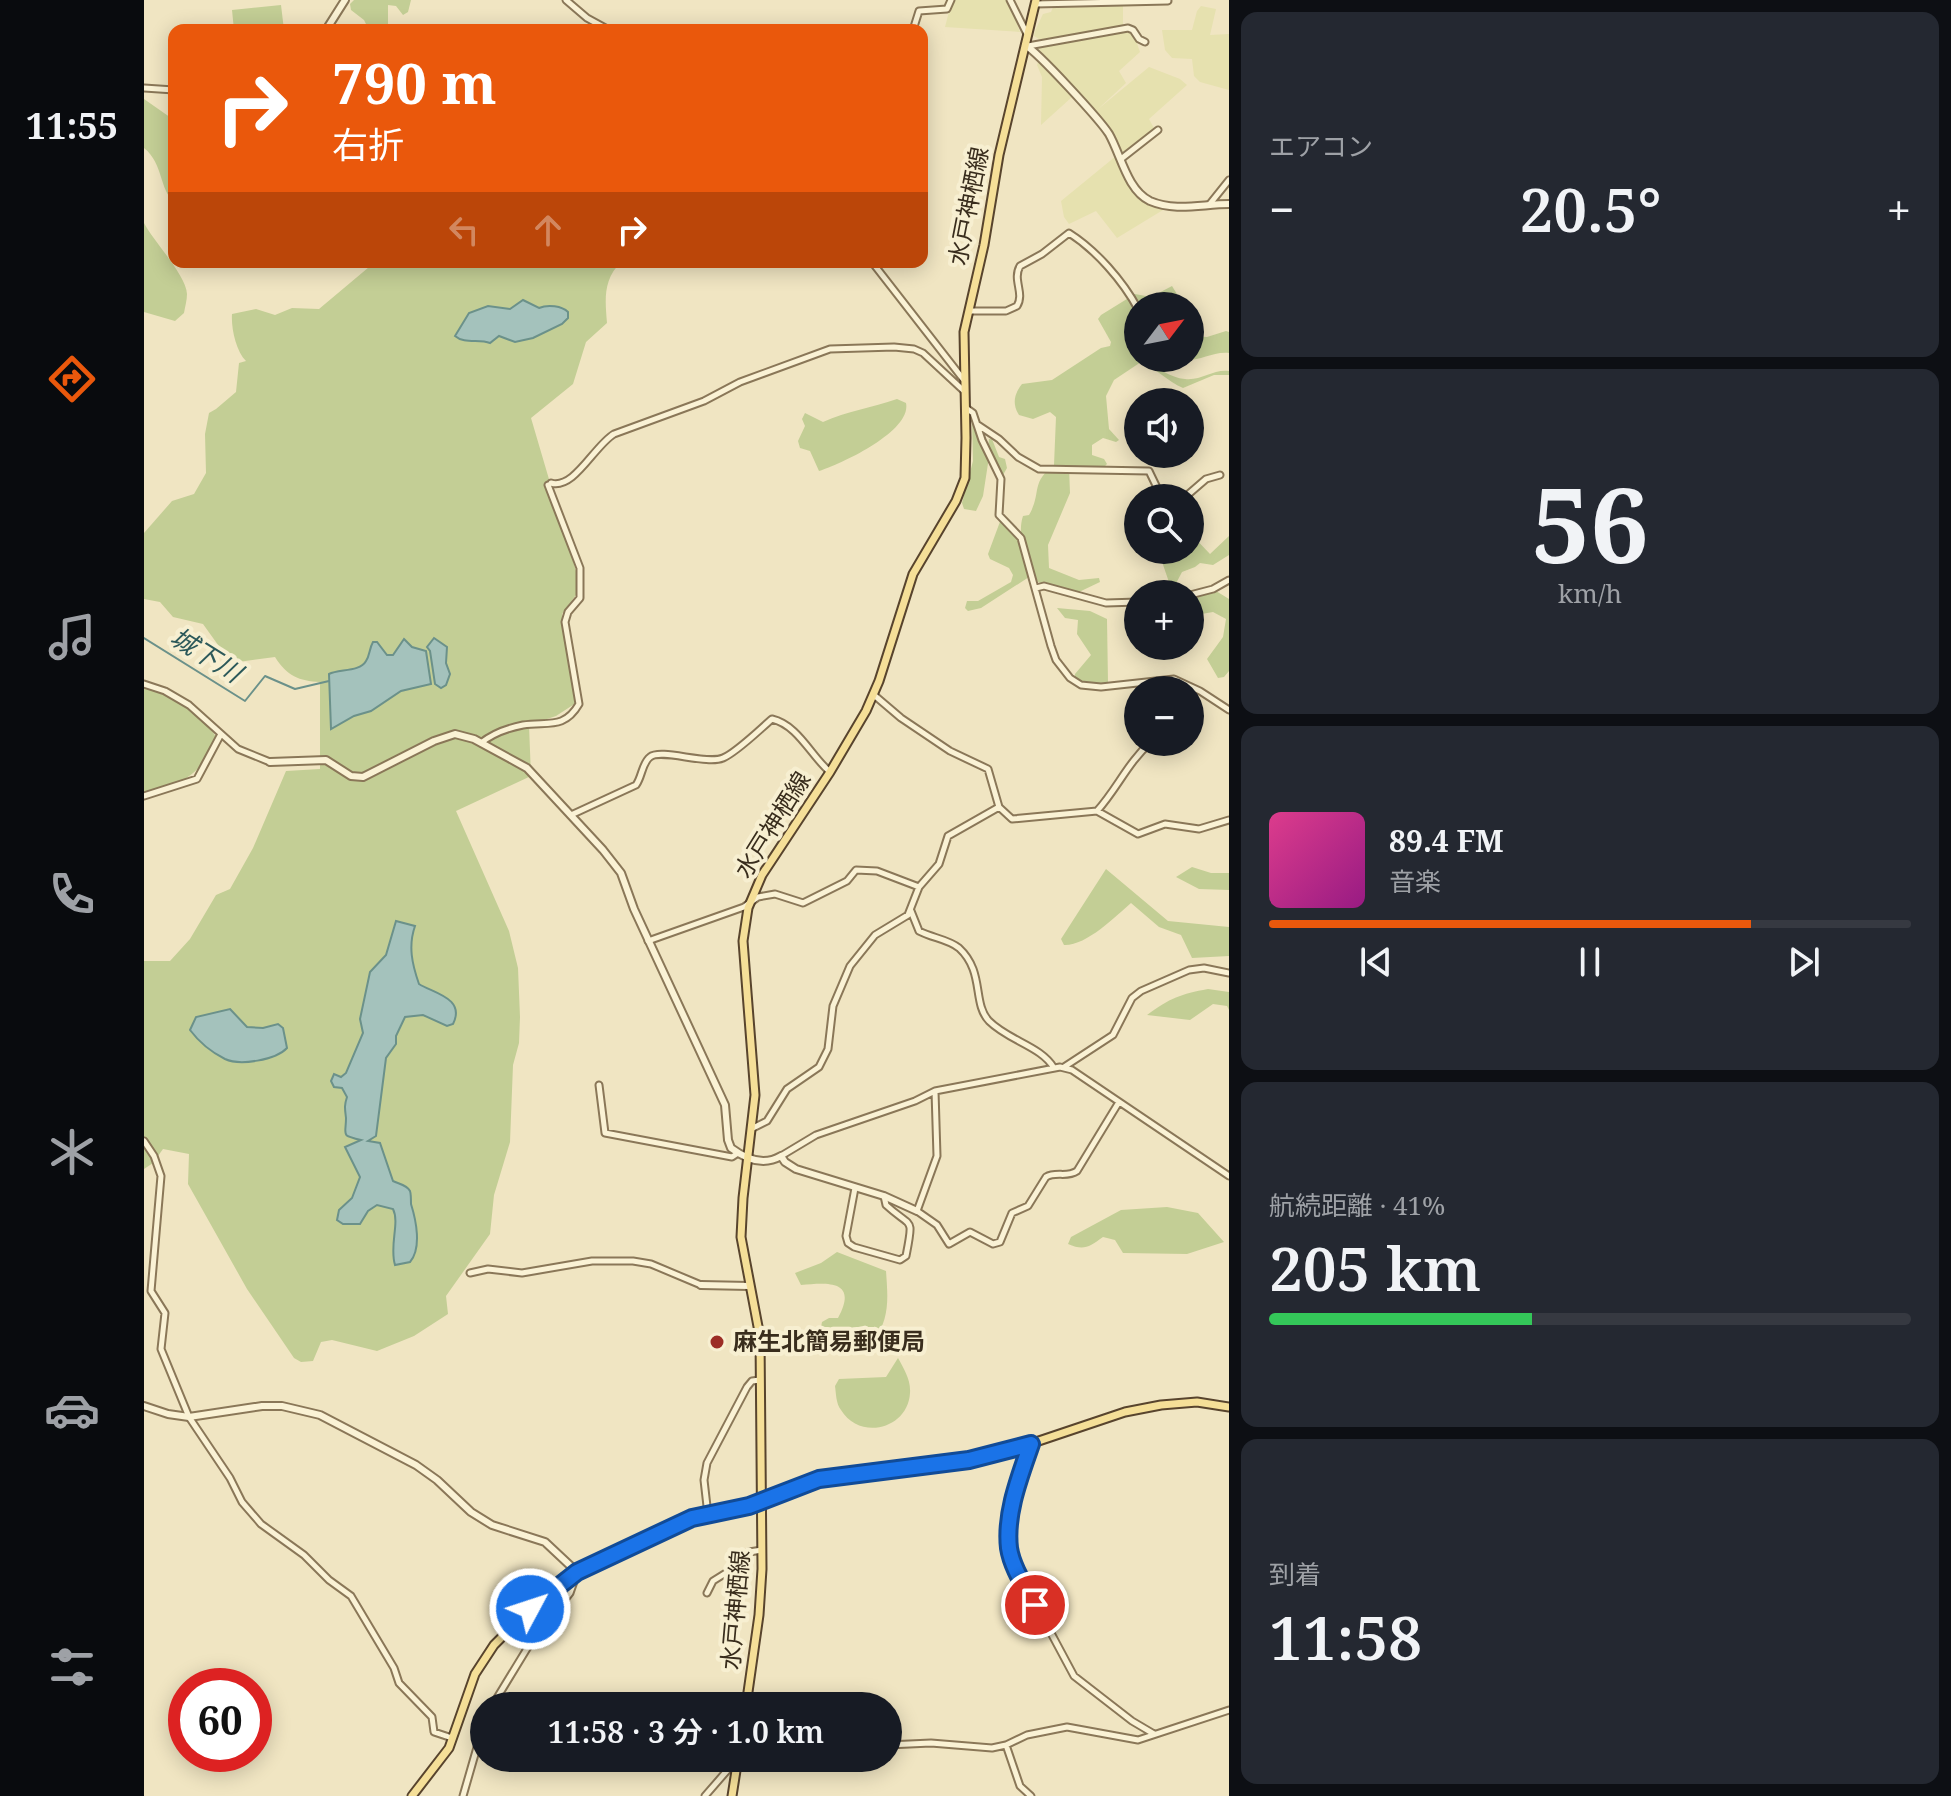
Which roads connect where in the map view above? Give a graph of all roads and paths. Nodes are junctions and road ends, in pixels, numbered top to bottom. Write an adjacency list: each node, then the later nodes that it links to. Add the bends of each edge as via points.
1 (345, 0): 7 (street)
2 (566, 0): 8 (street)
3 (951, 0): 9 (street, via 947,9 919,11)
4 (1010, 0): 10 (street)
5 (1168, 1): 6 (street)
6 (1040, 2): 10 (main road, 水戸神栖線)
7 (330, 24)
8 (599, 24)
9 (915, 24)
10 (1028, 35): 12 (main road, 水戸神栖線)
11 (1145, 42): 12 (street, via 1128,28)
12 (1027, 45): 16 (street, via 1103,126); 22 (main road, 水戸神栖線)
13 (144, 88): 14 (street)
14 (168, 90)
15 (1158, 130): 16 (street)
16 (1121, 159): 19 (street, via 1135,187 1149,200 1180,208)
17 (1229, 180): 19 (street)
18 (1229, 204): 19 (street)
19 (1209, 205)
20 (877, 268): 23 (street)
21 (1127, 292): 22 (street, via 1069,233 1020,266 1017,306)
22 (968, 311): 23 (main road, 水戸神栖線)
23 (963, 379): 24 (main road, 水戸神栖線)
24 (964, 391): 25 (main road, 水戸神栖線); 40 (street, via 914,349 830,349 602,442 572,479 550,484 580,568 580,598 565,622 579,704 557,724 517,727)
25 (965, 408): 26 (street); 36 (main road, 水戸神栖線, via 965,478 913,574)
26 (977, 424): 28 (street, via 1039,469 1149,471); 31 (street, via 1001,479 999,515 1021,538)
27 (1220, 475): 29 (street)
28 (1155, 484)
29 (1200, 484)
30 (1229, 580): 32 (street)
31 (1036, 588): 33 (street); 35 (street, via 1056,660 1075,681 1088,687)
32 (1204, 591)
33 (1124, 602)
34 (144, 684): 39 (street, via 189,705)
35 (1124, 684)
36 (874, 695): 43 (main road, 水戸神栖線); 45 (street, via 950,751 988,769)
37 (1204, 696): 38 (street)
38 (1229, 710)
39 (221, 734): 42 (street, via 245,753); 44 (street, via 197,779)
40 (481, 743): 42 (street, via 450,735 357,778 326,760); 47 (street, via 527,768)
41 (1136, 756): 46 (street)
42 (270, 762)
43 (830, 772): 47 (street, via 794,733 772,719 721,759 654,755 636,785); 50 (main road, 水戸神栖線)
44 (144, 796)
45 (999, 807): 46 (street, via 1012,819); 49 (street, via 948,836 936,870)
46 (1097, 811): 48 (street, via 1136,834 1165,824 1199,829)
47 (571, 815): 52 (street, via 618,868)
48 (1229, 820)
49 (919, 887): 50 (street, via 877,871 856,870 847,881 803,903 775,894); 51 (street)
50 (749, 903): 52 (street); 59 (main road, 水戸神栖線, via 743,941 755,1078)
51 (911, 911): 54 (street, via 919,931 954,945 971,961 989,1021 1017,1043 1041,1053); 59 (street, via 875,935 850,966 833,1006 828,1049 819,1067 787,1089 767,1121)
52 (648, 941): 61 (street, via 725,1105 729,1143)
53 (1229, 973): 55 (street, via 1189,970 1141,991 1113,1035)
54 (1054, 1068): 55 (street); 57 (street)
55 (1063, 1068): 58 (street)
56 (599, 1085): 61 (street, via 605,1133 732,1157)
57 (935, 1091): 62 (street, via 816,1135); 67 (street, via 937,1156)
58 (1119, 1102): 64 (street); 67 (street, via 1077,1171 1046,1177 1028,1206 1012,1213 997,1244 973,1232 949,1244 937,1225)
59 (751, 1129): 63 (main road, 水戸神栖線)
60 (144, 1141): 74 (street, via 161,1176 151,1291 165,1313 161,1349)
61 (738, 1153): 63 (street)
62 (781, 1156): 63 (street, via 765,1162); 65 (street, via 796,1169)
63 (747, 1157): 70 (main road, 水戸神栖線, via 741,1228)
64 (1229, 1176)
65 (855, 1188): 66 (street); 66 (street, via 848,1243 900,1260 906,1256 911,1228 886,1205)
66 (884, 1196): 67 (street)
67 (917, 1211)
68 (470, 1273): 69 (street, via 633,1261)
69 (701, 1285): 70 (street)
70 (749, 1286): 71 (main road, 水戸神栖線, via 759,1327)
71 (761, 1380): 76 (main road, 水戸神栖線); 77 (street, via 747,1387 707,1463)
72 (144, 1406): 74 (street)
73 (1229, 1407): 75 (main road, via 1197,1402 1161,1405)
74 (189, 1417): 79 (street, via 262,1406 320,1415 416,1465 492,1525 545,1542); 85 (street, via 242,1502 261,1524 351,1596 399,1683 432,1717 434,1732)
75 (1031, 1444): 76 (main road, via 969,1460 819,1479); 84 (street, via 1012,1506 1013,1562 1074,1676)
76 (762, 1501): 77 (main road); 78 (main road, 水戸神栖線)
77 (708, 1515): 79 (main road, via 679,1522)
78 (762, 1550): 80 (street, via 749,1552 713,1581); 82 (main road, 水戸神栖線)
79 (577, 1572): 81 (street, via 570,1593); 85 (main road, via 494,1645 475,1674)
80 (707, 1593)
81 (501, 1692)
82 (748, 1692)
83 (1229, 1710): 84 (street)
84 (1155, 1735): 87 (street, via 1127,1740 1067,1727)
85 (452, 1738): 91 (main road)
86 (902, 1744): 87 (street, via 983,1749)
87 (1006, 1745): 95 (street, via 1020,1786)
88 (470, 1772): 92 (street)
89 (726, 1772): 93 (street)
90 (736, 1772): 94 (main road)
91 (412, 1796)
92 (463, 1796)
93 (705, 1796)
94 (732, 1796)
95 (1031, 1796)

